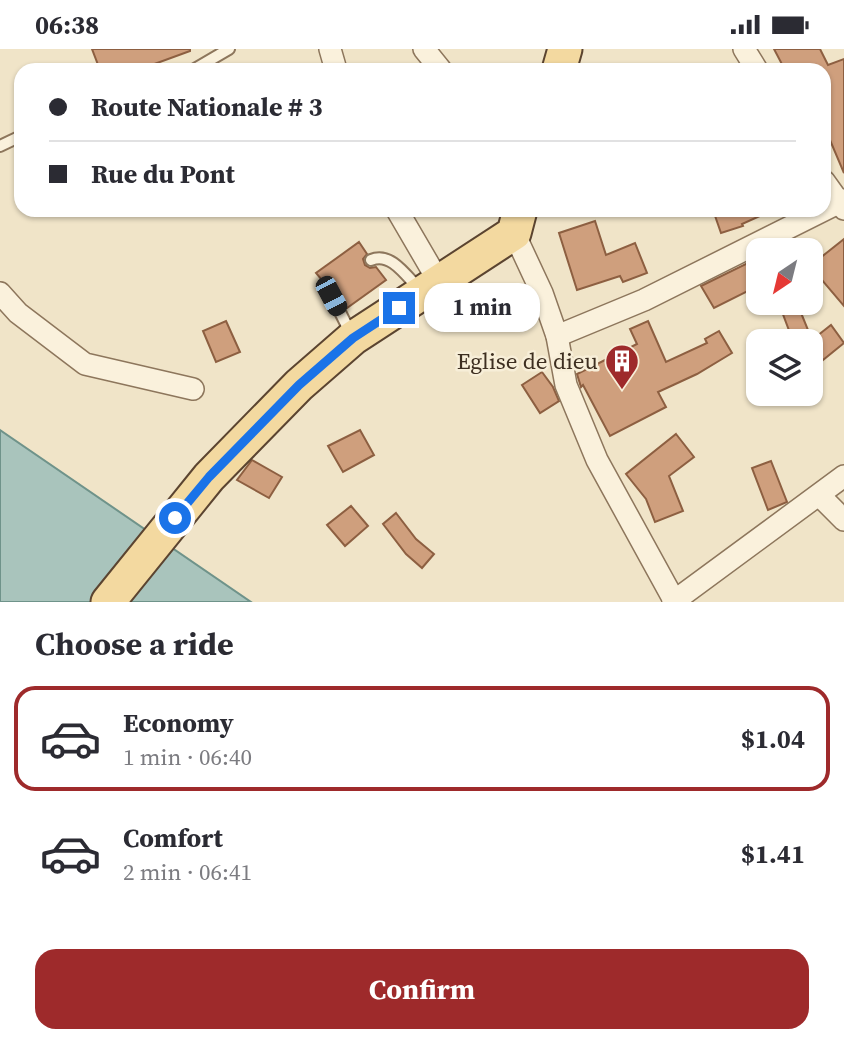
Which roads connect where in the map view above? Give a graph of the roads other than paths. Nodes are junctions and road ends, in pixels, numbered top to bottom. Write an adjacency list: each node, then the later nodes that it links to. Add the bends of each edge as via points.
1 (229, 49): 3 (lane)
2 (424, 49): 4 (street)
3 (205, 63)
4 (435, 63)
5 (831, 190): 6 (street)
6 (842, 204)
7 (400, 217): 11 (street)
8 (815, 217): 14 (street, via 644,300)
9 (517, 222): 11 (main road); 14 (street)
10 (371, 260): 11 (lane, via 388,258)
11 (431, 288): 15 (main road)
12 (330, 292): 15 (lane)
13 (0, 293): 16 (street, via 18,313 85,364)
14 (557, 336): 21 (street, via 566,385 597,460)
15 (353, 338): 20 (main road, via 299,385 209,477)
16 (193, 389)
17 (844, 476): 18 (street)
18 (820, 496): 19 (street); 21 (street)
19 (844, 520)
20 (108, 602)
21 (674, 602)

